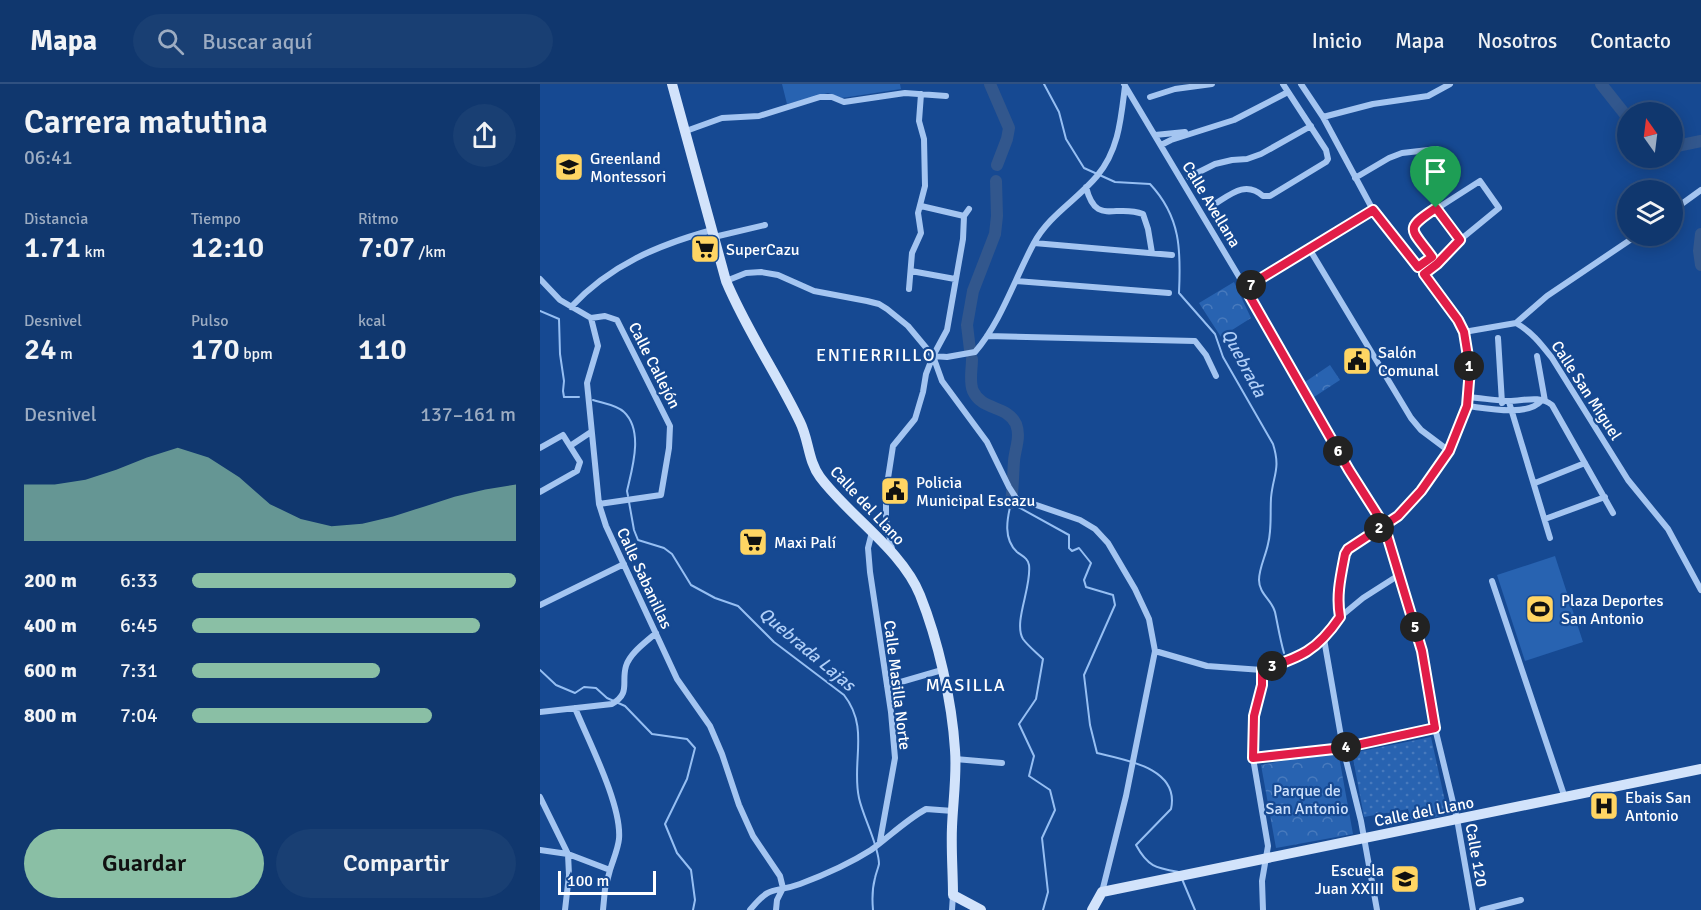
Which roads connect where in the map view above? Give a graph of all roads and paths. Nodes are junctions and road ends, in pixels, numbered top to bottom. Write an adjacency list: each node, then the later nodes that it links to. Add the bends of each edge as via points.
1 (672, 84): 13 (main road, Calle del Llano)
2 (1212, 84): 10 (street)
3 (1283, 84): 7 (street)
4 (1301, 84): 11 (street)
5 (1450, 84): 11 (street, via 1428,96)
6 (1125, 85): 15 (street, Calle Avellana); 20 (street, via 1114,149)
7 (1288, 92): 12 (street); 14 (street, via 1234,120)
8 (921, 94): 9 (street); 13 (street, via 891,94 844,102 820,97 759,116 722,118); 23 (street, via 919,121 926,173)
9 (946, 96)
10 (1150, 97)
11 (1323, 117): 19 (street)
12 (1311, 126): 18 (street, via 1262,154 1215,164); 24 (street, via 1329,155 1326,162 1270,196 1248,187)
13 (686, 131): 30 (main road, Calle del Llano)
14 (1198, 132): 15 (street); 16 (street)
15 (1155, 135): 16 (street, Calle Avellana)
16 (1161, 145): 46 (street, Calle Avellana)
17 (1437, 148): 19 (street, via 1402,153)
18 (1189, 177)
19 (1355, 178): 27 (street)
20 (1086, 187): 32 (street, via 1058,212); 35 (street, via 1090,202 1098,210 1143,214)
21 (1701, 190): 22 (street)
22 (1683, 203)
23 (921, 206): 28 (street); 40 (street, via 921,233 912,253)
24 (1210, 207)
25 (1436, 208): 31 (street); 31 (street, via 1480,181 1498,208); 37 (street, via 1413,226)
26 (969, 209): 28 (street)
27 (1373, 210): 34 (street); 39 (street)
28 (964, 216): 43 (street)
29 (765, 225): 30 (street)
30 (713, 234): 44 (main road, Calle del Llano); 49 (street, via 652,249 611,272)
31 (1460, 240): 38 (street)
32 (1034, 243): 35 (street); 45 (street)
33 (1621, 246): 51 (street)
34 (1310, 250): 46 (street); 67 (street, via 1411,418)
35 (1152, 253): 36 (street)
36 (1172, 255)
37 (1432, 257): 38 (street); 39 (street)
38 (1437, 264): 41 (street)
39 (1418, 267): 41 (street)
40 (912, 271): 43 (street); 47 (street)
41 (1424, 274): 52 (street)
42 (540, 279): 49 (street)
43 (955, 279): 55 (street, via 947,330)
44 (726, 281): 55 (street, via 761,272 814,291 879,304 908,326); 76 (main road, Calle del Llano, via 798,417 818,474)
45 (1016, 281): 48 (street); 53 (street)
46 (1245, 288): 75 (street, Calle Avellana)
47 (909, 289)
48 (1169, 293)
49 (571, 307): 50 (street)
50 (591, 318): 64 (street, Calle Sabanillas, via 598,346 587,383); 72 (street, Calle Callejón, via 606,316 617,320 670,426 671,436 661,495)
51 (1516, 323): 52 (street); 82 (street, Calle San Miguel, via 1528,330 1552,358 1628,480 1668,529)
52 (1464, 332): 58 (street, via 1470,369)
53 (987, 336): 55 (street, via 975,352); 57 (street, via 1195,341)
54 (1498, 338): 59 (street)
55 (933, 356): 78 (street, via 915,419 893,446 886,520); 87 (street, via 942,381 987,442 1016,498 1080,519 1108,543 1149,619)
56 (1537, 356): 60 (street)
57 (1216, 376)
58 (1468, 397): 59 (street); 61 (street)
59 (1506, 401): 60 (street); 62 (street); 63 (street, via 1501,405)
60 (1543, 401): 62 (street); 68 (street, via 1552,405)
61 (1467, 406): 63 (street); 67 (street)
62 (1510, 410): 63 (street); 69 (street)
63 (1502, 411)
64 (591, 432): 65 (street); 72 (street, Calle Sabanillas)
65 (570, 447): 66 (street, via 563,435); 70 (street, via 580,462 577,471)
66 (540, 448)
67 (1449, 451): 75 (street, via 1421,491)
68 (1586, 463): 69 (street); 71 (street)
69 (1534, 483): 74 (street)
70 (540, 492)
71 (1605, 497): 73 (street); 74 (street)
72 (599, 504): 79 (street, Calle Sabanillas)
73 (1613, 513)
74 (1545, 519): 77 (street)
75 (1384, 525): 80 (street, Calle 120); 84 (street, via 1345,554 1338,590)
76 (872, 532): 78 (main road, Calle del Llano); 90 (street, Calle Masilla Norte, via 868,548 870,572)
77 (1550, 537)
78 (894, 555): 88 (main road, Calle del Llano, via 919,592)
79 (624, 564): 83 (street); 85 (street, Calle Sabanillas)
80 (1399, 575): 84 (street); 93 (street, Calle 120, via 1422,651)
81 (1492, 581): 100 (street)
82 (1701, 590)
83 (540, 605)
84 (1340, 617): 86 (street)
85 (656, 633): 91 (street, via 626,665 620,700); 109 (street, Calle Sabanillas, via 677,679 710,726 739,805)
86 (1324, 639): 89 (street, via 1298,657); 94 (street)
87 (1155, 651): 89 (street, via 1207,666); 110 (street)
88 (942, 670): 90 (street); 96 (main road, Calle del Llano)
89 (1262, 670): 95 (street, via 1254,716)
90 (887, 686): 104 (street, Calle Masilla Norte, via 895,758)
91 (574, 708): 92 (street); 108 (street, via 615,811 619,838)
92 (540, 712)
93 (1435, 728): 94 (street); 102 (street, Calle 120)
94 (1343, 748): 95 (street); 103 (street)
95 (1253, 758): 107 (street, via 1268,846)
96 (955, 759): 97 (street); 101 (main road, Calle del Llano)
97 (1002, 763)
98 (1701, 769): 100 (main road, Calle del Llano)
99 (540, 797): 106 (street)
100 (1565, 798): 102 (main road, Calle del Llano)
101 (953, 811): 104 (street, via 926,809); 111 (main road, Calle del Llano)
102 (1457, 819): 103 (main road, Calle del Llano); 122 (street, Calle 120)
103 (1364, 838): 107 (main road, Calle del Llano); 121 (street)
104 (880, 842): 109 (street, via 829,872)
105 (540, 850): 106 (street)
106 (567, 854): 108 (street); 113 (street)
107 (1266, 858): 110 (main road, Calle del Llano); 120 (street)
108 (610, 870): 114 (street)
109 (783, 888): 115 (street, via 769,891); 116 (street)
110 (1102, 892): 119 (main road)
111 (953, 895): 117 (street); 118 (main road)
112 (1521, 900): 123 (street)
113 (566, 910)
114 (603, 910)
115 (750, 910)
116 (777, 910)
117 (952, 910)
118 (981, 910)
119 (1092, 910)
120 (1263, 910)
121 (1377, 910)
122 (1473, 910)
123 (1482, 910)

